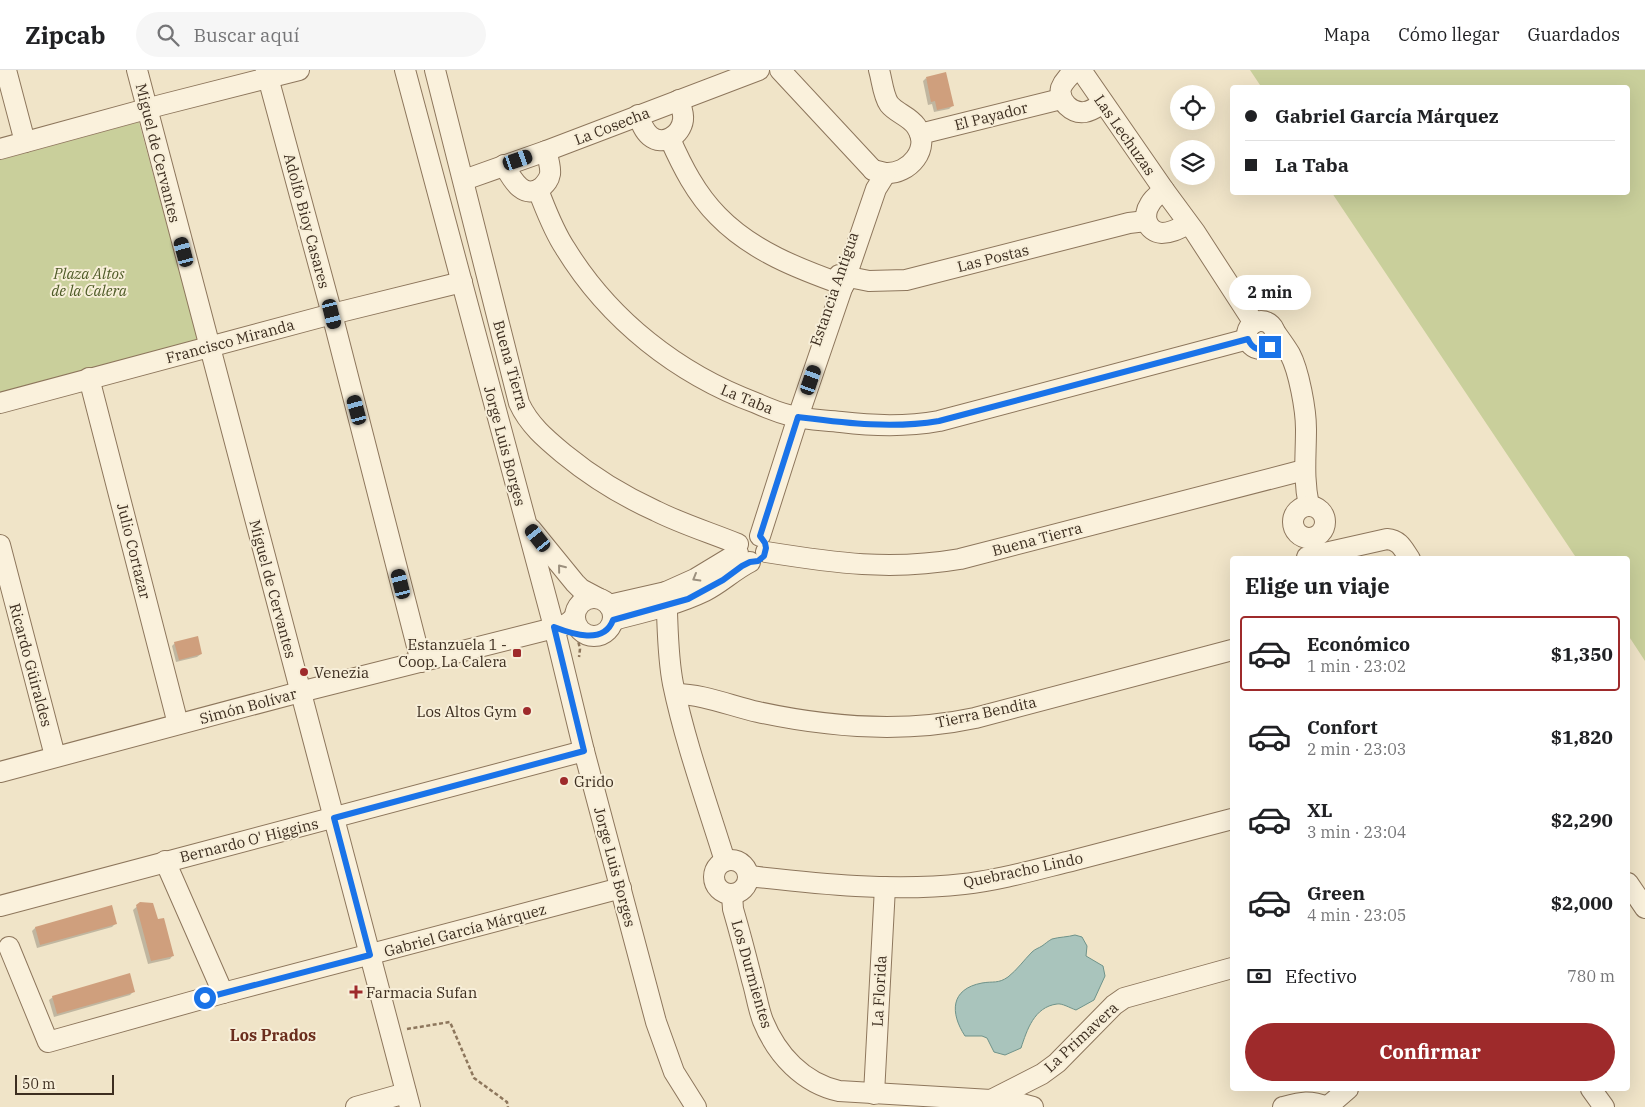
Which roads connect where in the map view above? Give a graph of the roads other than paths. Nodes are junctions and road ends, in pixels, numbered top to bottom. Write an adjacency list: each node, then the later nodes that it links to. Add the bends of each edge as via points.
1 (6, 70): 19 (street)
2 (137, 70): 15 (street, Miguel de Cervantes)
3 (299, 70): 11 (street)
4 (405, 70): 30 (street, Jorge Luis Borges)
5 (435, 70): 24 (street, Buena Tierra)
6 (759, 70): 13 (street, La Cosecha)
7 (780, 70): 23 (street)
8 (879, 70): 17 (street, via 890,105 910,119)
9 (1076, 70): 12 (street, via 1064,81)
10 (1081, 70): 14 (street, Las Lechuzas)
11 (267, 74): 15 (street); 31 (street, Adolfo Bioy Casares)
12 (1061, 98): 14 (street, via 1075,111 1084,112); 17 (street, El Payador)
13 (679, 100): 16 (street, La Cosecha); 18 (street, via 683,121)
14 (1103, 103): 26 (street, Las Lechuzas)
15 (148, 109): 19 (street); 33 (street, Miguel de Cervantes)
16 (638, 115): 18 (street, via 651,137 664,141); 21 (street, La Cosecha)
17 (920, 134): 23 (street, via 922,147 915,161 897,171)
18 (670, 139): 29 (street, Las Postas, via 691,181 718,217 762,250 792,265)
19 (25, 142): 20 (street)
20 (0, 148)
21 (546, 151): 22 (street, La Cosecha); 25 (street, via 550,175 547,183)
22 (504, 165): 24 (street, La Cosecha); 25 (street, via 514,183 528,192)
23 (880, 171): 29 (street, Estancia Antigua)
24 (464, 180): 40 (street, Buena Tierra, via 519,403 532,425 581,468 636,502)
25 (538, 190): 36 (street, La Taba, via 559,239 579,270 614,312 641,336 699,378 730,394)
26 (1164, 190): 27 (street, via 1148,206); 28 (street, Las Lechuzas)
27 (1146, 221): 28 (street, via 1149,227 1161,233); 29 (street, Las Postas, via 906,280)
28 (1188, 224): 32 (street, Las Lechuzas)
29 (841, 280): 36 (street, Estancia Antigua)
30 (462, 282): 31 (street, Francisco Miranda); 38 (street, Jorge Luis Borges)
31 (332, 314): 33 (street, Francisco Miranda); 49 (street, Adolfo Bioy Casares)
32 (1251, 331): 36 (street, La Taba, via 939,421 872,425); 37 (street, via 1263,321 1267,322 1273,328 1271,340 1278,348 1290,353 1294,363 1304,406)
33 (209, 346): 34 (street, Francisco Miranda); 50 (street, Miguel de Cervantes)
34 (89, 378): 35 (street, Francisco Miranda); 52 (street, Julio Cortazar)
35 (0, 403)
36 (794, 417): 40 (street, Estancia Antigua)
37 (1304, 470): 40 (street, Buena Tierra, via 936,563 889,566 833,562); 41 (street, via 1309,506 1319,509 1326,523)
38 (526, 523): 44 (street, one-way to 38, via 574,583); 46 (street, Jorge Luis Borges)
39 (0, 545): 54 (street, Ricardo Güiraldes)
40 (750, 547): 43 (street, via 736,569 723,580 688,599)
41 (1307, 551): 42 (street, via 1394,539)
42 (1408, 556)
43 (667, 599): 44 (street); 51 (street, via 670,663)
44 (615, 608): 45 (street, via 593,598 582,602); 47 (street, via 607,631)
45 (575, 617): 46 (street, Simón Bolívar); 47 (street, via 578,628)
46 (554, 627): 47 (street); 49 (street, Simón Bolívar); 53 (street, Jorge Luis Borges)
47 (588, 635)
48 (1230, 651): 51 (street, Tierra Bendita, via 975,718 938,724 890,726 786,717 690,694)
49 (421, 662): 50 (street, Simón Bolívar)
50 (300, 692): 52 (street, Simón Bolívar); 56 (street, Miguel de Cervantes)
51 (676, 694): 58 (street)
52 (178, 724): 54 (street, Simón Bolívar)
53 (584, 751): 56 (street, Bernardo O' Higgins); 63 (street, Jorge Luis Borges)
54 (55, 756): 55 (street, Simón Bolívar)
55 (0, 772)
56 (334, 818): 59 (street, Bernardo O' Higgins); 68 (street, Miguel de Cervantes)
57 (1230, 820): 62 (street, Quebracho Lindo, via 984,881 932,887)
58 (725, 860): 60 (street, via 741,862); 64 (street, via 716,867 714,878 717,888)
59 (165, 861): 65 (street, Bernardo O' Higgins); 70 (street)
60 (749, 876): 62 (street, Quebracho Lindo); 64 (street, via 746,887)
61 (1630, 886): 66 (street)
62 (885, 887): 73 (street, La Florida)
63 (621, 888): 68 (street, Gabriel García Márquez); 77 (street, Jorge Luis Borges, via 665,1051)
64 (732, 895): 73 (street, Los Durmientes, via 763,1020 782,1055 808,1079 825,1088)
65 (0, 906)
66 (1645, 908)
67 (9, 947): 70 (street, Gabriel García Márquez, via 48,1042)
68 (370, 955): 70 (street, Gabriel García Márquez); 74 (street, Miguel de Cervantes)
69 (1230, 969): 75 (street, La Primavera, via 1124,998 1057,1063)
70 (223, 993)
71 (1346, 1091): 80 (street)
72 (1592, 1091): 81 (street)
73 (874, 1094): 75 (street, Los Durmientes)
74 (408, 1100): 76 (street)
75 (991, 1100): 78 (street, Los Durmientes)
76 (356, 1107)
77 (696, 1107)
78 (1033, 1107)
79 (1283, 1107): 80 (street, via 1305,1102)
80 (1328, 1107)
81 (1604, 1107)

